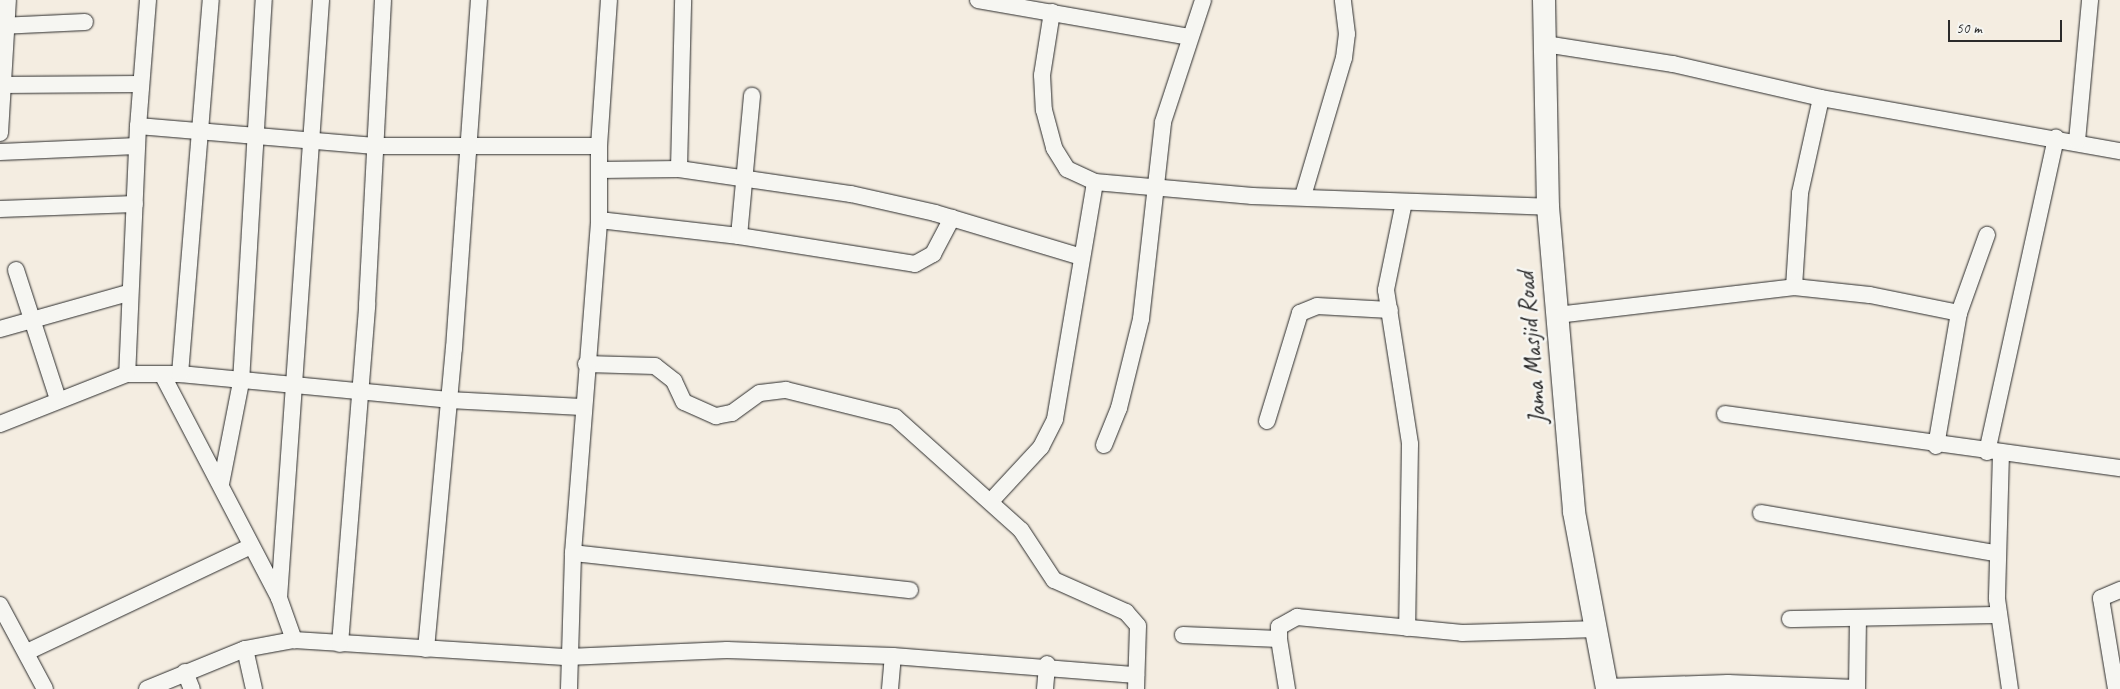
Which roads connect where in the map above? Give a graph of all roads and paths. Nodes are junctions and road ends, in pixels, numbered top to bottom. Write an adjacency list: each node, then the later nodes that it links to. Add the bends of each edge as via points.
1 (8, 0): 17 (street)
2 (148, 0): 20 (street)
3 (211, 0): 25 (street)
4 (264, 0): 28 (street)
5 (321, 0): 29 (street)
6 (383, 0): 32 (street)
7 (479, 0): 34 (street)
8 (609, 0): 33 (street)
9 (683, 0): 37 (street)
10 (978, 0): 15 (street)
11 (1203, 0): 18 (street)
12 (1343, 0): 42 (street, via 1347,34 1344,58)
13 (1544, 0): 19 (street, Jama Masjid Road)
14 (2090, 0): 30 (street)
15 (1052, 12): 18 (street); 40 (street, via 1042,75 1044,110 1054,148 1067,170)
16 (85, 22): 17 (street)
17 (4, 26): 21 (street)
18 (1189, 37): 41 (street, via 1163,122)
19 (1545, 44): 23 (street, via 1674,64); 45 (street, Jama Masjid Road)
20 (140, 84): 21 (street); 24 (street)
21 (2, 85): 26 (street)
22 (752, 96): 39 (street)
23 (1821, 98): 27 (street); 53 (street, via 1800,193)
24 (138, 126): 25 (street); 31 (street)
25 (200, 130): 28 (street); 63 (street)
26 (0, 133)
27 (2056, 137): 30 (street); 75 (street)
28 (256, 138): 29 (street); 64 (street)
29 (314, 142): 32 (street); 65 (street)
30 (2078, 142): 35 (street)
31 (137, 146): 36 (street); 44 (street)
32 (375, 146): 34 (street); 66 (street)
33 (599, 146): 34 (street); 38 (street)
34 (469, 147): 68 (street)
35 (2120, 150)
36 (0, 152)
37 (679, 169): 38 (street); 39 (street)
38 (600, 170): 48 (street)
39 (743, 179): 47 (street, via 850,194); 50 (street)
40 (1095, 182): 41 (street); 51 (street)
41 (1153, 189): 42 (street); 73 (street, via 1141,319 1119,408)
42 (1303, 196): 43 (street)
43 (1404, 202): 45 (street); 55 (street, via 1388,262)
44 (135, 204): 46 (street); 54 (street)
45 (1548, 207): 57 (street, Jama Masjid Road)
46 (0, 209)
47 (952, 218): 50 (street, via 933,254 915,264); 51 (street)
48 (599, 220): 50 (street); 60 (street)
49 (1987, 235): 56 (street)
50 (739, 236)
51 (1082, 257): 78 (street, via 1055,419 1041,446)
52 (16, 270): 58 (street)
53 (1794, 287): 56 (street, via 1870,295); 57 (street)
54 (128, 293): 58 (street); 61 (street)
55 (1390, 310): 72 (street, via 1317,306 1300,313); 90 (street, via 1410,444)
56 (1959, 313): 74 (street)
57 (1557, 315): 91 (street, Jama Masjid Road, via 1574,512)
58 (32, 319): 59 (street); 67 (street)
59 (0, 329)
60 (586, 364): 69 (street); 78 (street, via 655,366 674,381 684,402 716,416 732,413 772,391 878,410 911,430)
61 (127, 374): 62 (street); 67 (street)
62 (162, 374): 63 (street); 77 (street)
63 (180, 374): 64 (street)
64 (241, 382): 65 (street); 77 (street)
65 (294, 384): 66 (street); 85 (street)
66 (360, 388): 68 (street); 95 (street)
67 (58, 399): 71 (street)
68 (449, 400): 69 (street); 97 (street)
69 (582, 407): 81 (street)
70 (1725, 414): 74 (street)
71 (1, 419)
72 (1267, 421)
73 (1104, 445)
74 (1936, 446): 75 (street)
75 (1994, 453): 76 (street); 82 (street)
76 (2120, 468)
77 (221, 484): 80 (street)
78 (992, 500): 103 (street, via 1021,530 1054,580 1092,593 1138,626)
79 (1761, 513): 82 (street)
80 (249, 546): 85 (street); 98 (street)
81 (573, 553): 83 (street); 100 (street)
82 (1995, 553): 87 (street)
83 (910, 590)
84 (2120, 590): 115 (street, via 2101,598)
85 (279, 598): 94 (street)
86 (0, 606): 98 (street)
87 (1999, 615): 88 (street); 114 (street)
88 (1858, 618): 89 (street); 113 (street)
89 (1790, 619)
90 (1407, 628): 91 (street, via 1462,633); 93 (street, via 1297,617 1280,627)
91 (1598, 629): 104 (street, Jama Masjid Road)
92 (1183, 635): 93 (street)
93 (1279, 639): 112 (street)
94 (294, 640): 95 (street); 96 (street)
95 (340, 644): 97 (street)
96 (245, 649): 102 (street); 108 (street)
97 (426, 649): 100 (street)
98 (27, 652): 105 (street)
99 (893, 656): 100 (street, via 727,650); 101 (street); 110 (street)
100 (568, 657): 109 (street)
101 (1047, 664): 103 (street); 111 (street)
102 (185, 672): 106 (street); 107 (street)
103 (1136, 682)
104 (1607, 688): 113 (street, via 1728,683)
105 (45, 689)
106 (147, 689)
107 (192, 689)
108 (254, 689)
109 (569, 689)
110 (890, 689)
111 (1045, 689)
112 (1287, 689)
113 (1857, 689)
114 (2010, 689)
115 (2116, 689)

